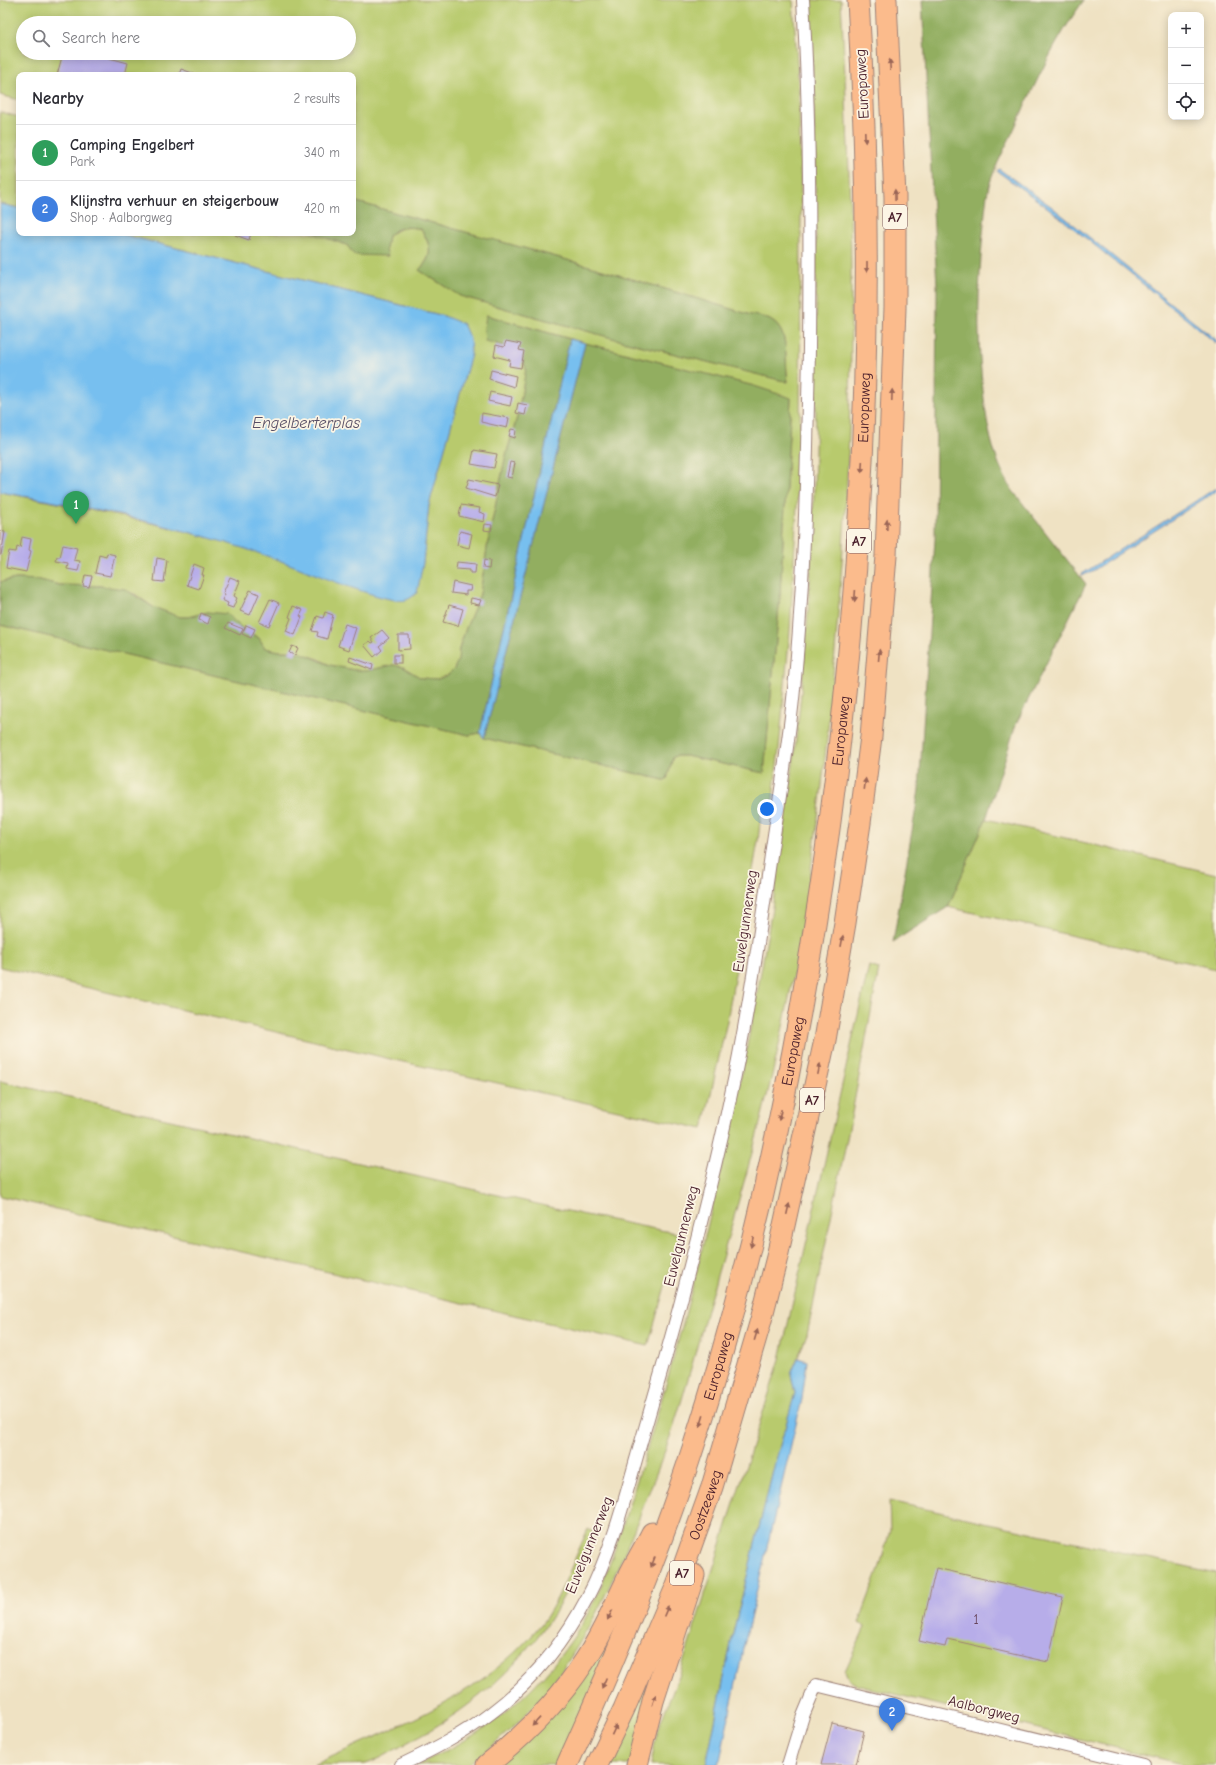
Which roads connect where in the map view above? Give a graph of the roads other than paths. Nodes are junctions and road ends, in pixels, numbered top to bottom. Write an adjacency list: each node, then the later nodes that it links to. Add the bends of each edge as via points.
1 (803, 0): 6 (street, Euvelgunnerweg, via 809,136 810,256 808,454 800,620 794,692 777,818 752,982 730,1100 672,1336 625,1498 588,1598 553,1650 528,1681 488,1716 448,1741)
2 (858, 0): 5 (highway, Europaweg / A7, one-way to 5, via 867,210 867,341 859,546 838,769 824,872 785,1092 748,1260)
3 (886, 0): 4 (highway, Europaweg / A7, one-way to 3, via 777,1257 825,1040 860,823 871,737 886,556 895,308 895,197)
4 (745, 1372): 9 (highway, Oostzeeweg / A7, one-way to 4, via 677,1585 712,1487); 10 (highway, A7, one-way to 4, via 653,1701 696,1570 723,1475)
5 (694, 1446): 7 (highway, A7, one-way to 7, via 660,1519 584,1663 533,1726); 8 (highway, Oostzeeweg / A7, one-way to 8, via 626,1632)
6 (401, 1765)
7 (487, 1765)
8 (567, 1765)
9 (597, 1765)
10 (637, 1765)
11 (788, 1765): 12 (street, Aalborgweg, via 816,1685)
12 (1144, 1765)

